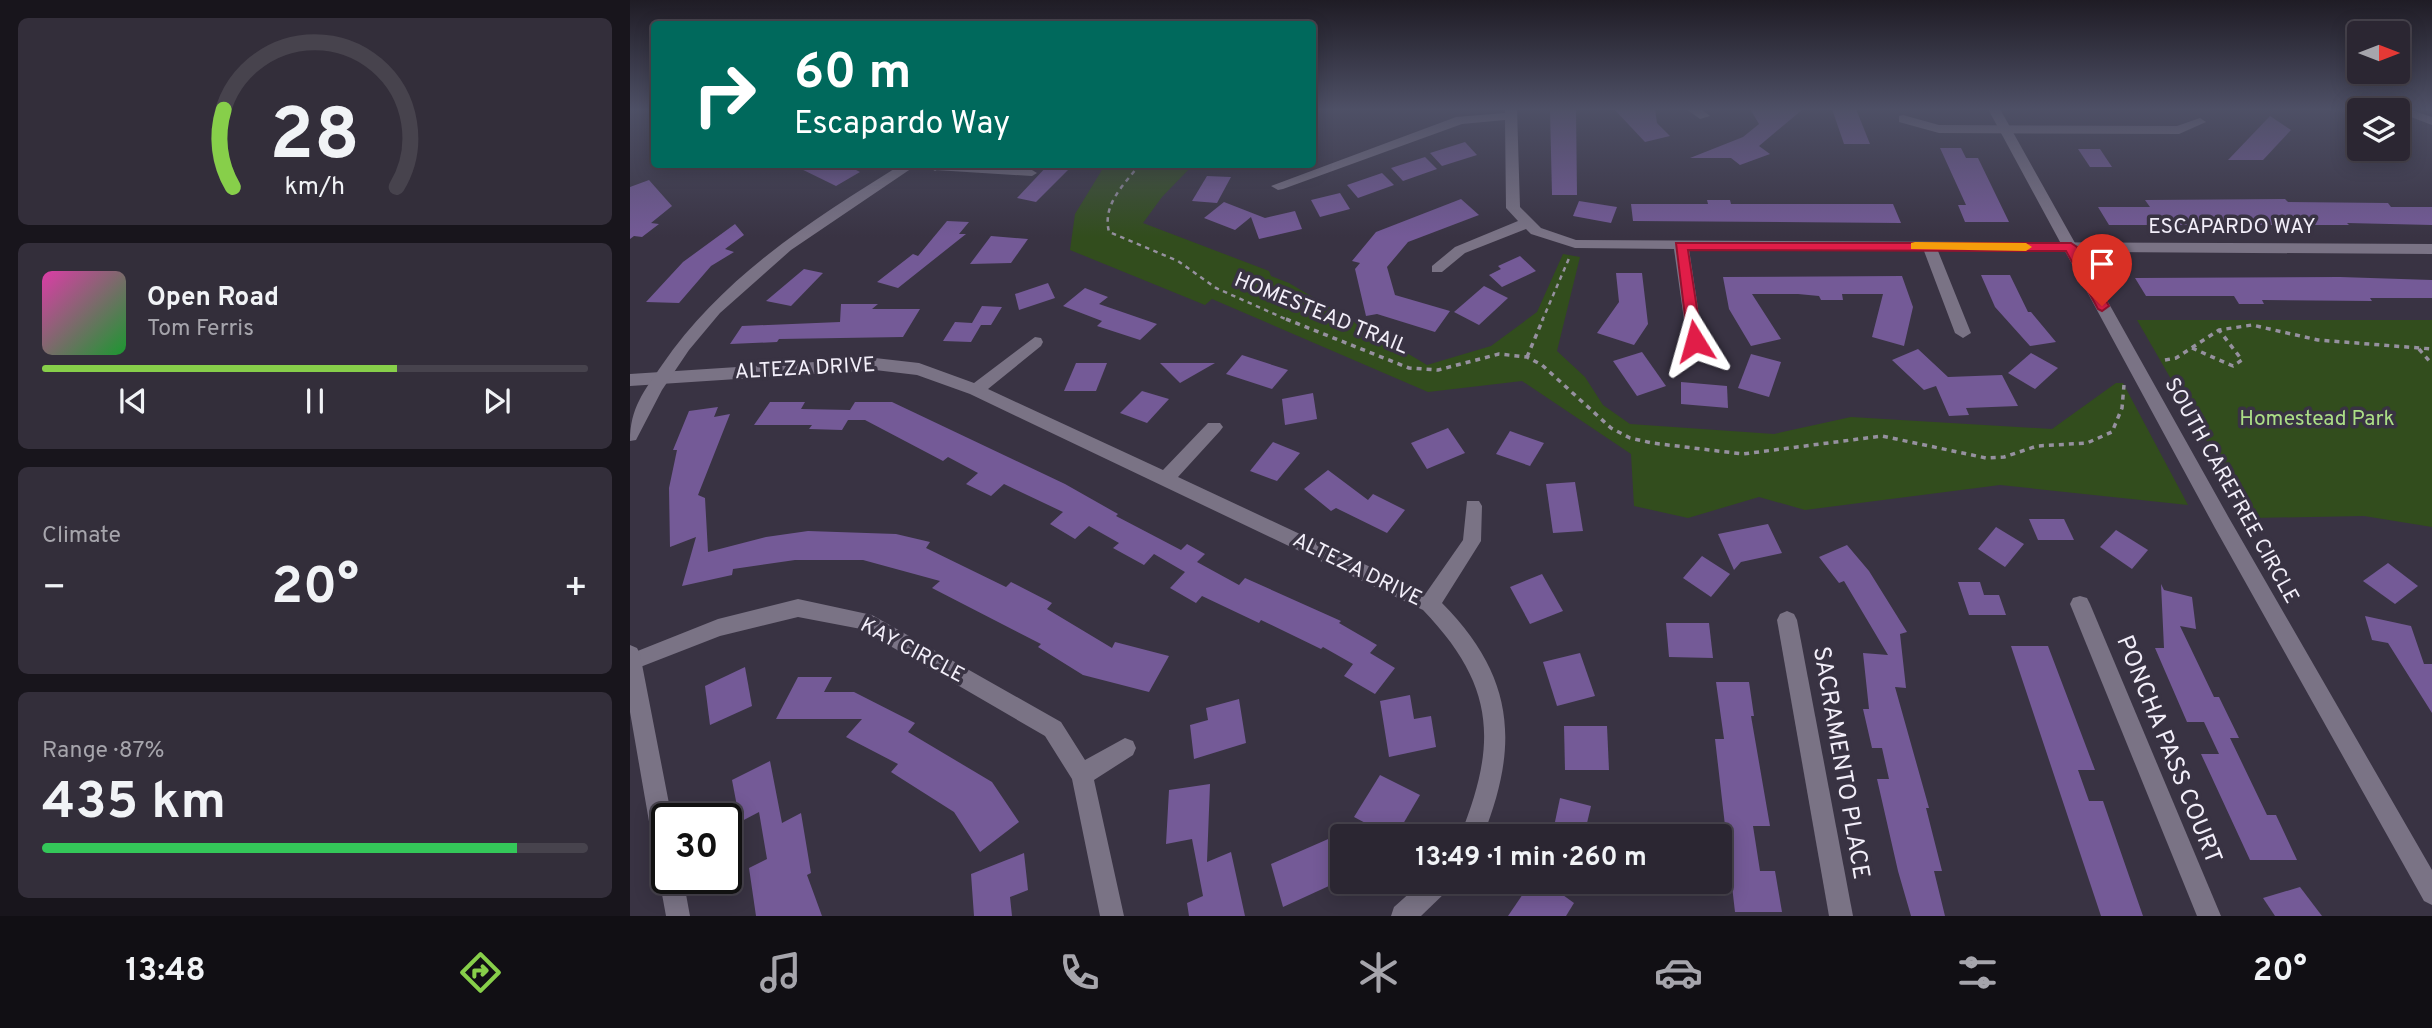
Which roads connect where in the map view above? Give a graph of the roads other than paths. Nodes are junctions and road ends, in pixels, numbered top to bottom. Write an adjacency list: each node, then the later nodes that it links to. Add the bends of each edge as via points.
1 (1372, 152): 7 (street)
2 (1511, 152): 8 (street, via 1511,200)
3 (2017, 152): 11 (street, SOUTH CAREFREE CIRCLE)
4 (906, 168): 17 (street, via 759,266 694,329)
5 (961, 168): 6 (lane)
6 (1032, 173)
7 (1278, 186)
8 (1527, 223): 9 (street, ESCAPARDO WAY, via 1548,237 1575,244); 13 (street, via 1460,250)
9 (1681, 246): 10 (street, ESCAPARDO WAY); 15 (street)
10 (1929, 246): 11 (street, ESCAPARDO WAY); 14 (street)
11 (2071, 247): 12 (street, ESCAPARDO WAY); 32 (street, SOUTH CAREFREE CIRCLE)
12 (2432, 249)
13 (1437, 269)
14 (1963, 333)
15 (1695, 341)
16 (1035, 342): 19 (street)
17 (660, 378): 18 (street, ALTEZA DRIVE); 19 (street, ALTEZA DRIVE, via 875,364 919,369); 21 (street)
18 (630, 380)
19 (976, 390): 22 (street, ALTEZA DRIVE)
20 (1214, 427): 22 (street)
21 (630, 435)
22 (1166, 479): 24 (street, ALTEZA DRIVE)
23 (1473, 506): 24 (street, via 1472,541)
24 (1430, 604): 31 (street, ALTEZA DRIVE, via 1476,658 1493,697 1492,783)
25 (2080, 604): 39 (street, PONCHA PASS COURT)
26 (1787, 620): 38 (street, SACRAMENTO PLACE)
27 (631, 659): 29 (street, KAY CIRCLE, via 718,628 797,608 865,621 1053,729); 30 (street)
28 (1125, 748): 29 (street)
29 (1082, 775): 36 (street, KAY CIRCLE)
30 (657, 803)
31 (1477, 824)
32 (2432, 892)
33 (674, 894): 35 (street)
34 (1427, 894): 37 (street)
35 (678, 916)
36 (1112, 916)
37 (1403, 916)
38 (1841, 916)
39 (2209, 916)

